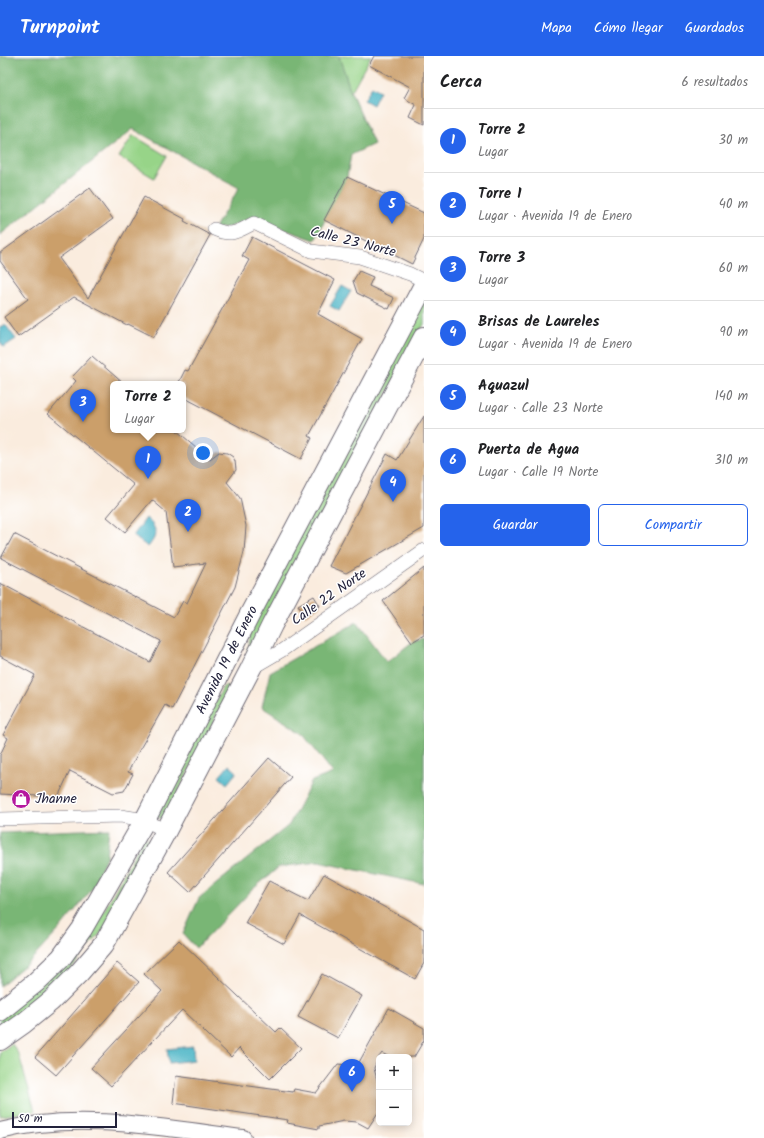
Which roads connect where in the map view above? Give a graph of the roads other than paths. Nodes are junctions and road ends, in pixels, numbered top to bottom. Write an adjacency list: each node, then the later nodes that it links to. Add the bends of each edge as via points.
1 (214, 229): 2 (street, Calle 23 Norte, via 235,234 254,223 311,251 360,257)
2 (424, 281)
3 (424, 285): 6 (main road, Avenida 19 de Enero)
4 (424, 337): 7 (main road, Avenida 19 de Enero, via 272,625)
5 (424, 550): 7 (street, Calle 22 Norte)
6 (229, 656): 7 (main road); 9 (main road, Avenida 19 de Enero)
7 (252, 668): 10 (main road, Avenida 19 de Enero)
8 (0, 819): 9 (street, via 121,816)
9 (145, 820): 10 (street); 11 (main road, Avenida 19 de Enero, via 82,929 61,958)
10 (166, 832): 12 (main road, Avenida 19 de Enero, via 104,944 79,974 51,1001)
11 (0, 1011)
12 (0, 1040)
13 (0, 1131): 14 (street, via 53,1122 102,1122)
14 (243, 1138)

